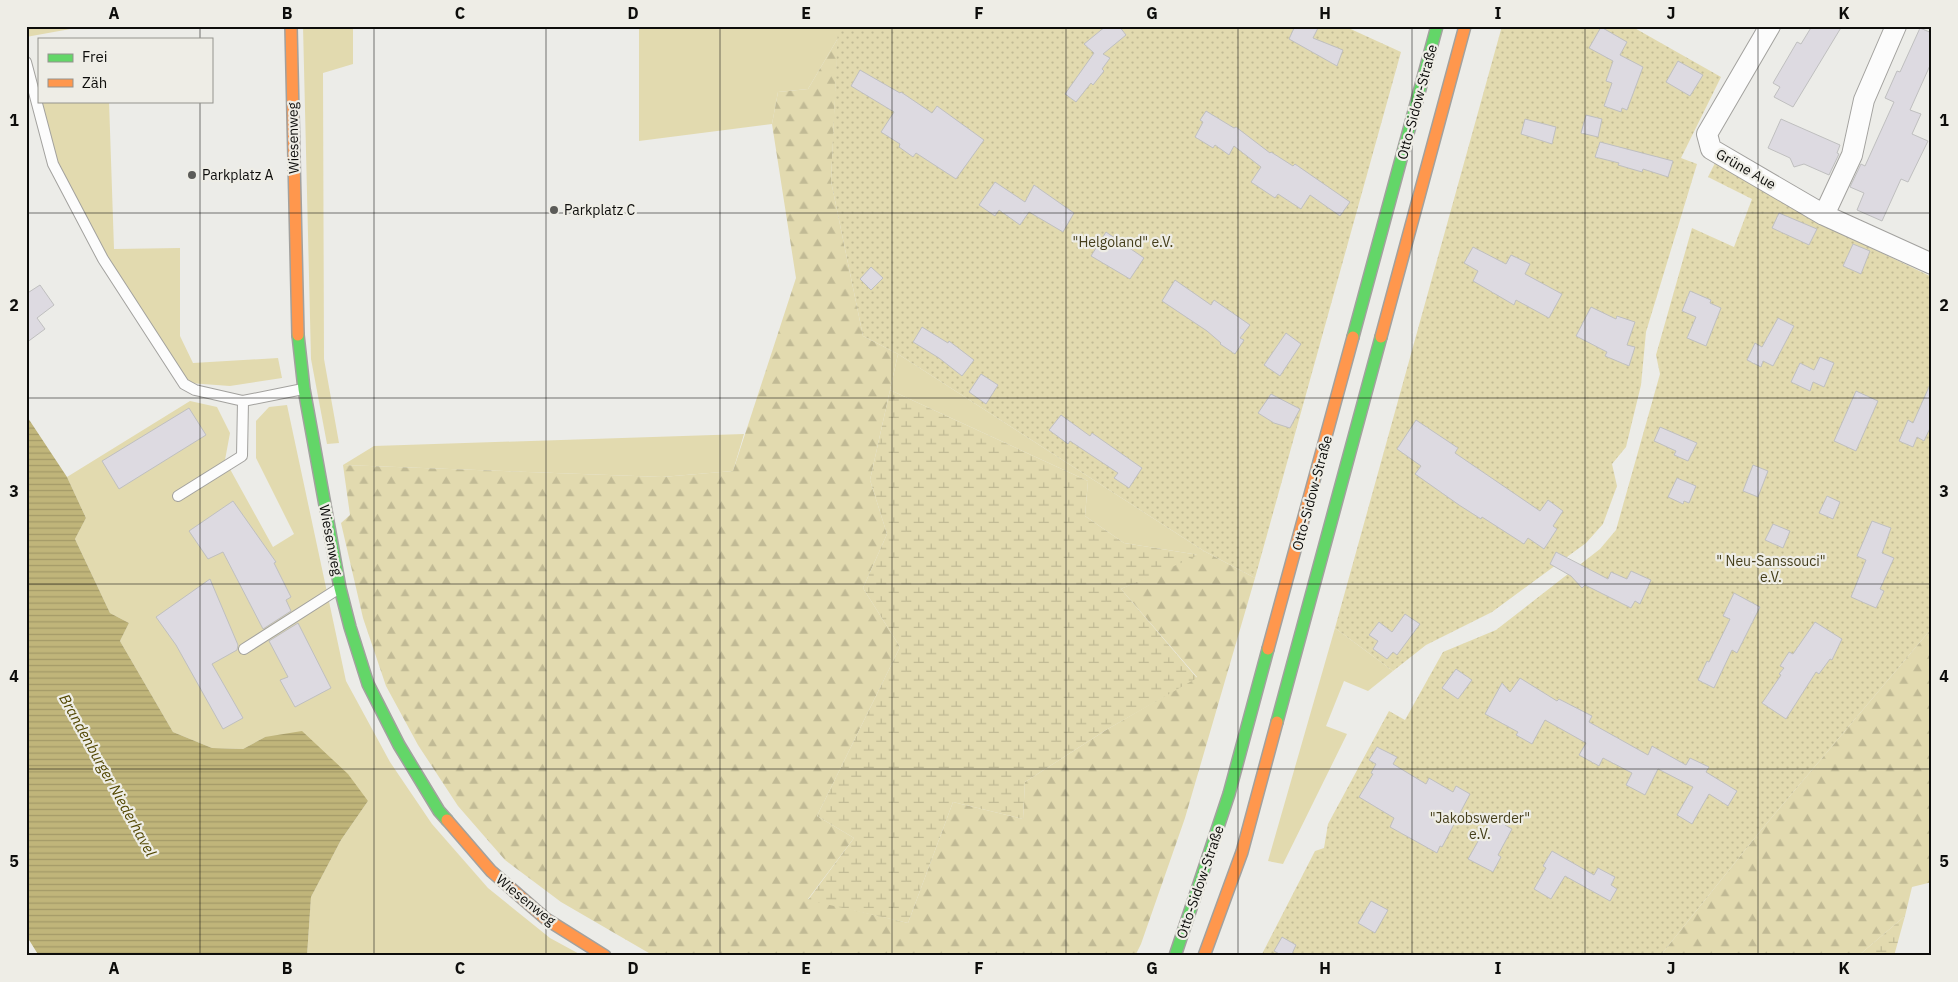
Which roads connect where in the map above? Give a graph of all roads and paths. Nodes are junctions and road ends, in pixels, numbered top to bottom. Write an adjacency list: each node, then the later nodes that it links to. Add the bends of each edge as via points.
1 (291, 26): 9 (main road, Wiesenweg, via 298,343)
2 (1438, 26): 15 (main road, Otto-Sidow-Straße, via 1232,785)
3 (1465, 26): 16 (main road, Otto-Sidow-Straße, via 1242,852)
4 (1770, 26): 7 (street, Grüne Aue, via 1707,134 1711,149)
5 (1896, 26): 7 (street, via 1864,100 1852,155)
6 (26, 62): 10 (lane, via 53,164 103,259 184,384 195,390)
7 (1824, 215): 8 (street, Grüne Aue)
8 (1932, 264)
9 (304, 389): 10 (lane); 12 (main road, Wiesenweg)
10 (243, 401): 11 (lane, via 242,456)
11 (178, 496)
12 (340, 588): 13 (lane); 14 (main road, Wiesenweg, via 368,684 399,745 439,811 491,871 546,919)
13 (244, 649)
14 (604, 956)
15 (1175, 956)
16 (1204, 956)

